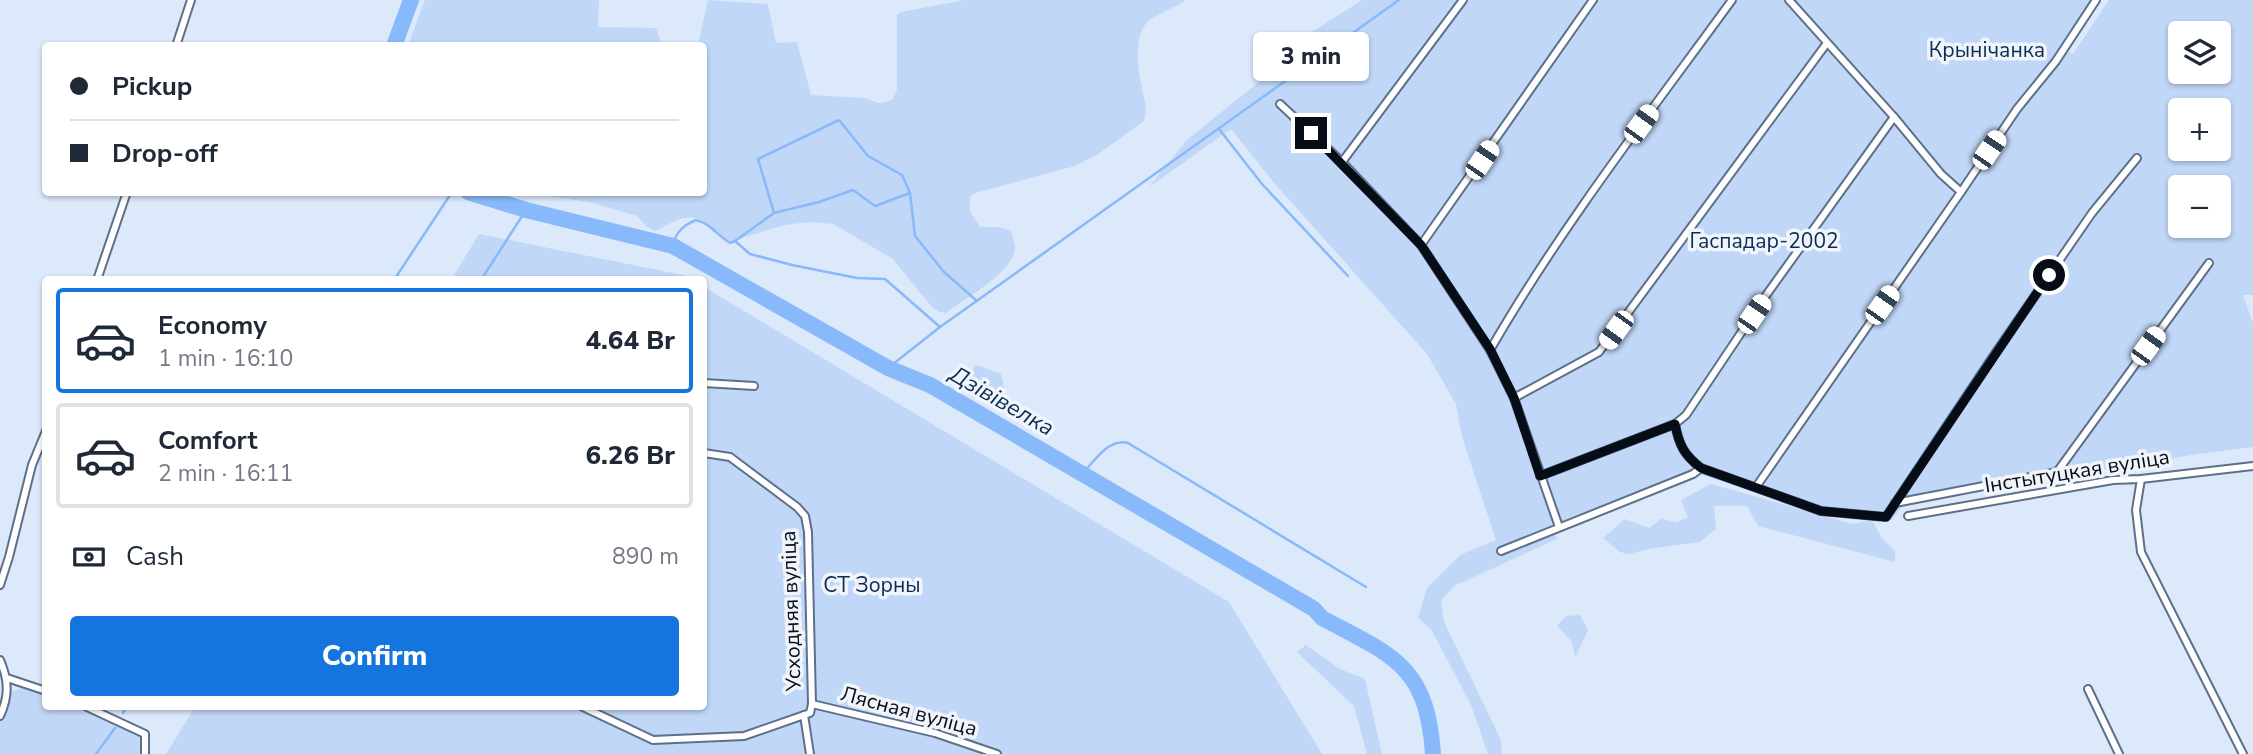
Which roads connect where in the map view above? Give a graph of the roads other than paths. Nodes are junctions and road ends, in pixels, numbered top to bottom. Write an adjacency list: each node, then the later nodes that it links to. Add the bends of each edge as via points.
1 (191, 0): 7 (street)
2 (1463, 0): 12 (street)
3 (1593, 0): 15 (street)
4 (1732, 0): 18 (street, via 1610,167)
5 (1789, 0): 8 (street)
6 (2096, 0): 13 (street)
7 (177, 42)
8 (1827, 43): 10 (street); 21 (street, via 1600,352)
9 (1280, 104): 12 (street)
10 (1894, 117): 13 (street); 22 (street, via 1686,415)
11 (2137, 158): 30 (street, via 2084,224)
12 (1342, 162): 15 (street)
13 (1961, 192): 29 (street)
14 (126, 196): 17 (street)
15 (1421, 245): 18 (street)
16 (2209, 263): 30 (street, via 2057,472)
17 (98, 276)
18 (1490, 349): 21 (street)
19 (707, 383): 20 (street)
20 (754, 386)
21 (1514, 398): 27 (street)
22 (1675, 424): 26 (street, via 1679,444); 27 (street)
23 (42, 441): 34 (street)
24 (707, 453): 39 (street, Усходняя вуліца, via 730,457 805,516)
25 (2253, 466): 28 (street, Інстытуцкая вуліца)
26 (1701, 468): 29 (street); 32 (street)
27 (1540, 476): 32 (street)
28 (2141, 479): 31 (street, Інстытуцкая вуліца); 48 (street, via 2137,528 2146,565)
29 (1756, 487): 30 (street, via 1821,511 1886,517)
30 (1895, 503)
31 (1908, 516)
32 (1559, 527): 33 (street)
33 (1501, 551)
34 (0, 585)
35 (0, 660): 36 (street)
36 (7, 678): 38 (street); 43 (street, via 8,693)
37 (2088, 689): 47 (street)
38 (42, 690)
39 (812, 704): 42 (street, via 810,713); 46 (street, Лясная вуліца, via 935,733)
40 (93, 710): 44 (street, via 145,734)
41 (589, 710): 42 (street, via 653,740 744,736)
42 (804, 715): 45 (street, Усходняя вуліца)
43 (0, 716)
44 (145, 754)
45 (810, 754)
46 (997, 754)
47 (2119, 754)
48 (2242, 754)

